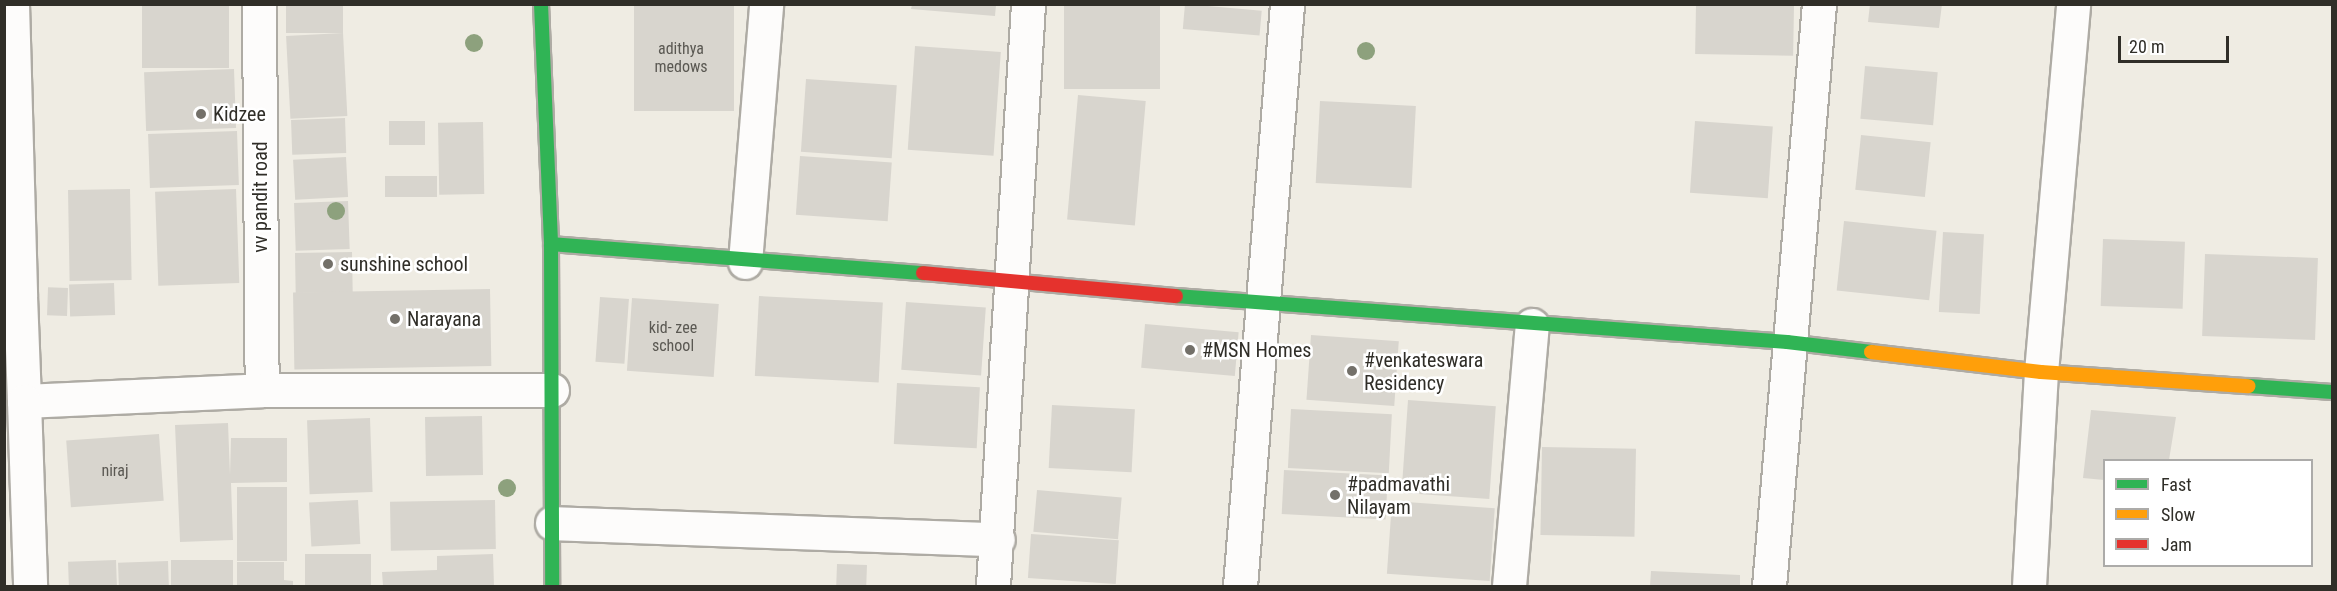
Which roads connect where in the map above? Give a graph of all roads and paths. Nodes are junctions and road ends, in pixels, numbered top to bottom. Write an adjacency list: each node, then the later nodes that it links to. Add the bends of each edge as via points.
1 (259, 4): 17 (street, vv pandit road)
2 (541, 4): 9 (street)
3 (766, 4): 10 (street)
4 (1028, 4): 11 (street)
5 (1287, 4): 13 (street)
6 (1818, 4): 15 (street)
7 (2073, 4): 16 (street)
8 (9, 23): 12 (street)
9 (551, 244): 10 (street); 18 (street)
10 (745, 262): 11 (street)
11 (1012, 280): 13 (street); 22 (street)
12 (12, 296): 20 (street)
13 (1262, 304): 14 (street); 26 (street)
14 (1532, 325): 15 (street); 27 (street)
15 (1787, 342): 16 (street); 28 (street)
16 (2041, 372): 19 (street); 29 (street)
17 (261, 390): 18 (street); 20 (street)
18 (552, 390): 21 (street)
19 (2332, 392)
20 (24, 401): 23 (street)
21 (552, 523): 22 (street); 24 (street)
22 (998, 539): 25 (street)
23 (30, 586)
24 (552, 586)
25 (993, 586)
26 (1240, 586)
27 (1509, 586)
28 (1769, 586)
29 (2029, 586)

